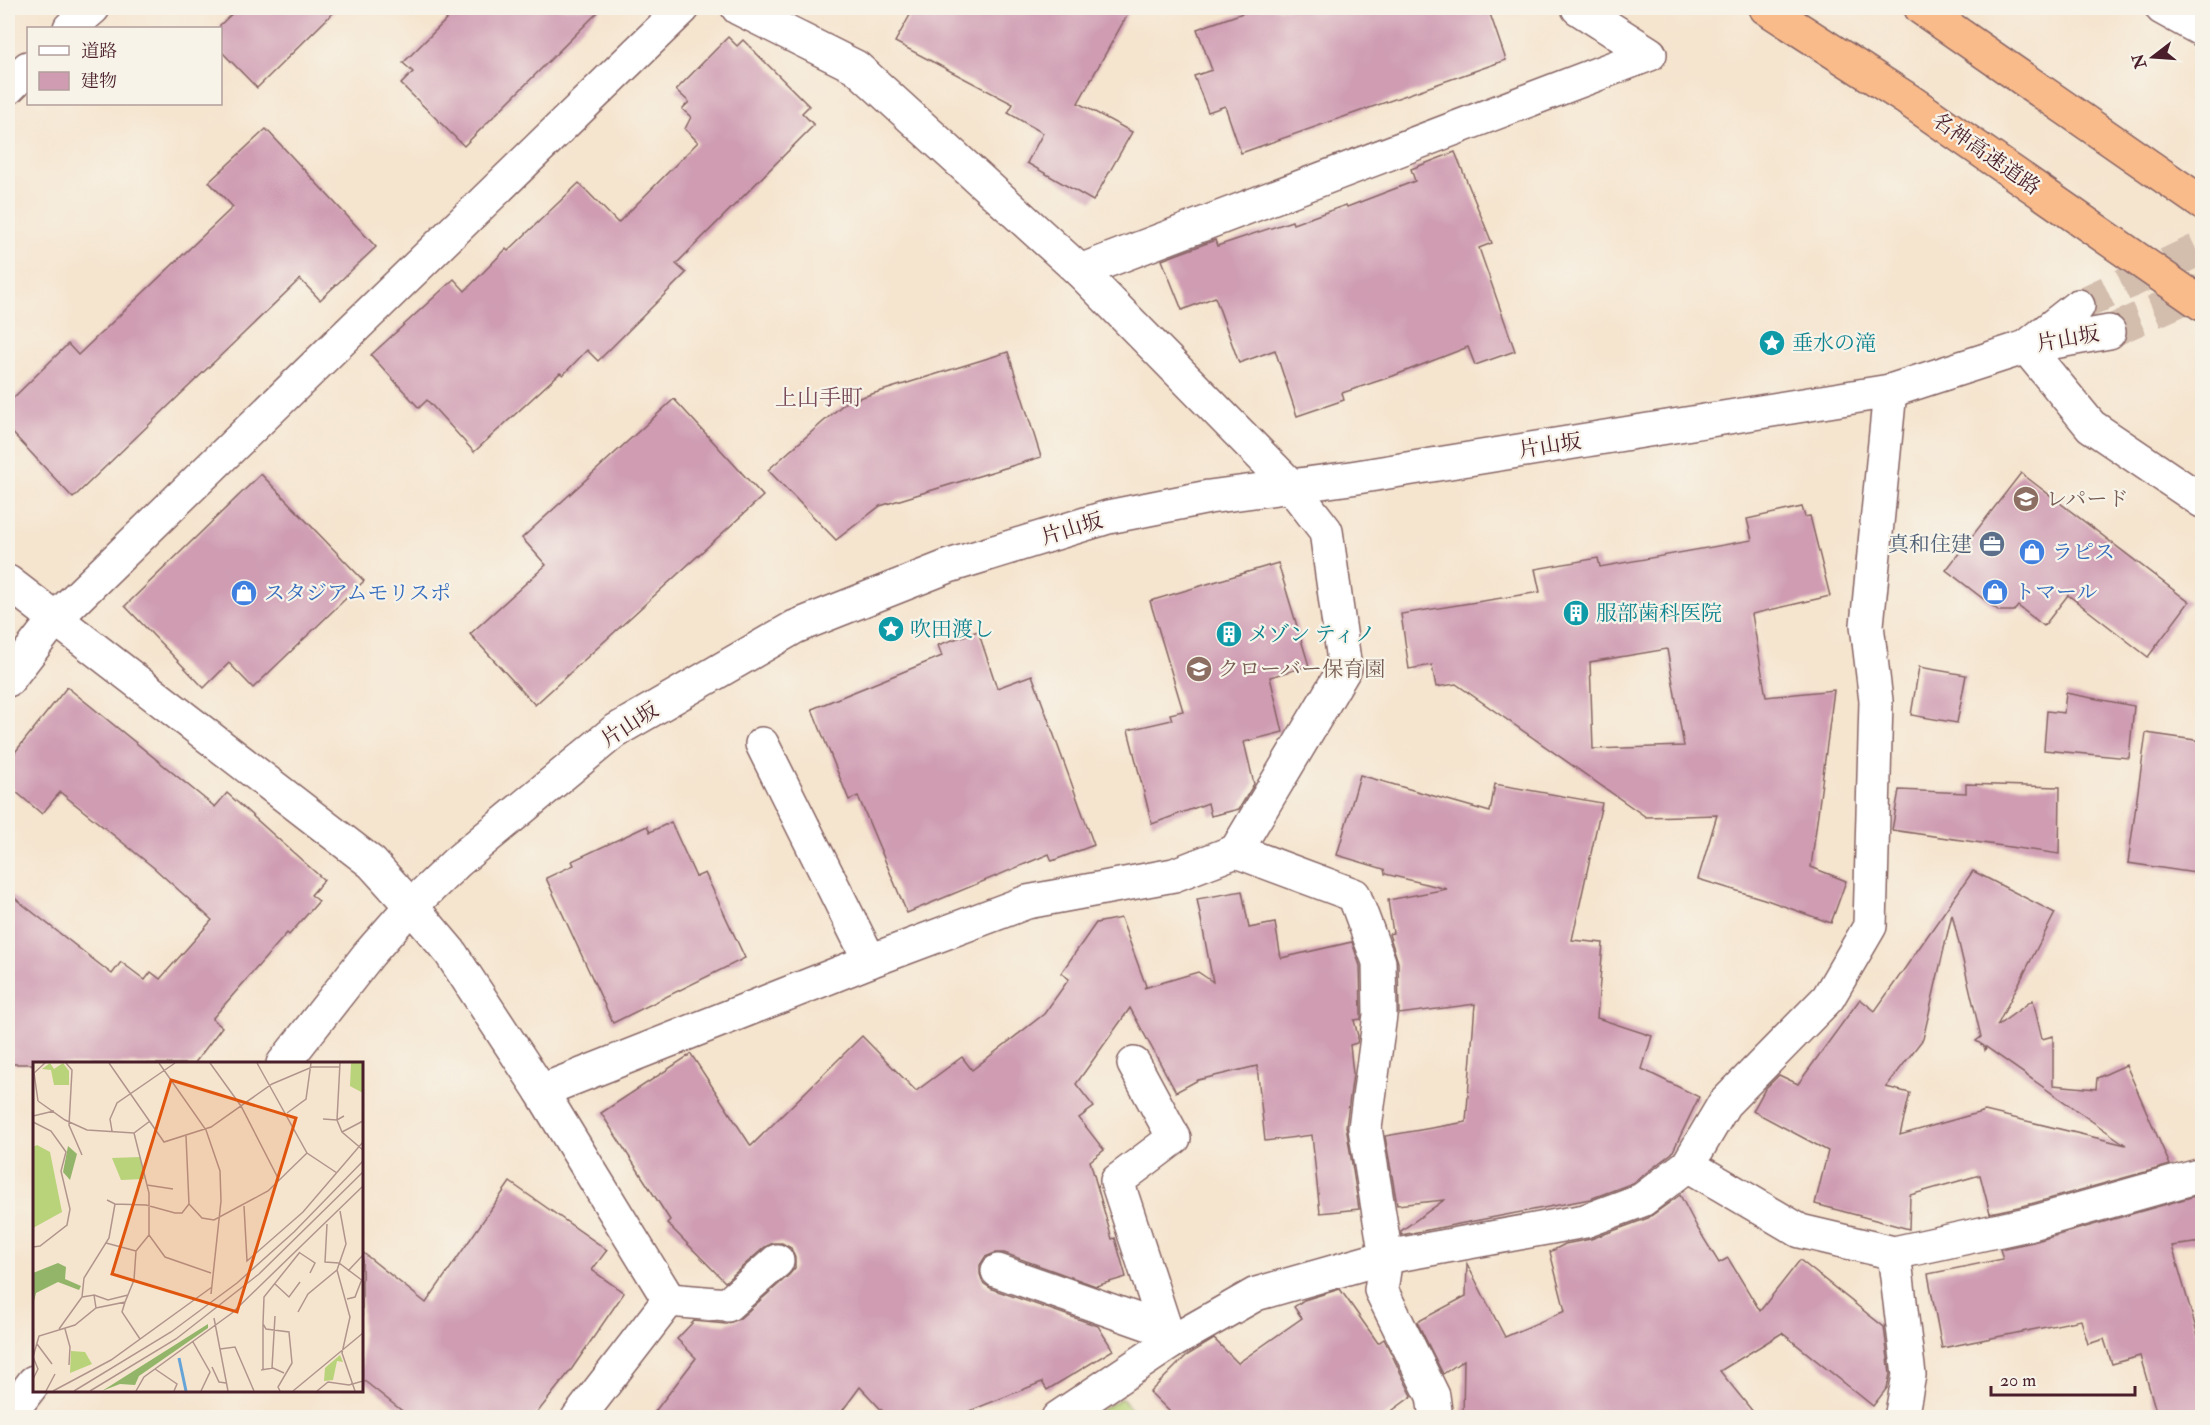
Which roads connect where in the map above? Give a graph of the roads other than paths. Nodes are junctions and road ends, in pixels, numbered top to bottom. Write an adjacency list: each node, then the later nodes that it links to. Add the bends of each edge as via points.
1 (93, 8): 8 (street)
2 (683, 8): 22 (street)
3 (738, 8): 13 (street, via 856,67)
4 (1578, 8): 13 (street, via 1650,54)
5 (1766, 8): 14 (highway, 名神高速道路, via 1907,99)
6 (1921, 8): 12 (highway)
7 (2162, 8): 9 (street)
8 (71, 27)
9 (2202, 30)
10 (27, 69): 11 (street)
11 (8, 88)
12 (2202, 203)
13 (1080, 271): 19 (street)
14 (2202, 304)
15 (2078, 306): 17 (street, 片山坂)
16 (2109, 332): 17 (street, 片山坂)
17 (2026, 346): 18 (street, 片山坂); 20 (street, via 2091,426)
18 (1890, 391): 19 (street, 片山坂); 31 (street, via 1867,625 1876,701 1870,926 1828,998 1724,1104)
19 (1292, 486): 25 (street, via 1326,531 1345,668); 26 (street, 片山坂, via 1108,517 949,566 795,627 615,731 457,862)
20 (2202, 501)
21 (8, 582): 22 (street)
22 (55, 620): 23 (street); 26 (street, via 372,863)
23 (8, 680)
24 (762, 744): 27 (street)
25 (1236, 851): 27 (street, via 1174,875 1027,902); 34 (street, via 1354,896 1371,940 1379,962 1380,1015 1365,1128)
26 (411, 906): 28 (street, 片山坂); 30 (street, via 450,952)
27 (870, 961): 30 (street)
28 (285, 1062)
29 (1134, 1064): 38 (street, via 1174,1138 1117,1181)
30 (541, 1091): 37 (street)
31 (1688, 1165): 33 (street, via 1800,1230); 34 (street, via 1642,1200 1585,1221)
32 (2202, 1175): 33 (street, via 2028,1224)
33 (1894, 1253): 44 (street, via 1909,1375)
34 (1386, 1257): 38 (street, via 1256,1294); 43 (street, via 1381,1290 1433,1396)
35 (777, 1261): 37 (street, via 727,1305)
36 (998, 1271): 38 (street)
37 (669, 1300): 41 (street)
38 (1168, 1336): 42 (street)
39 (33, 1383): 40 (street)
40 (8, 1416)
41 (578, 1418)
42 (1058, 1418)
43 (1436, 1418)
44 (1901, 1418)

